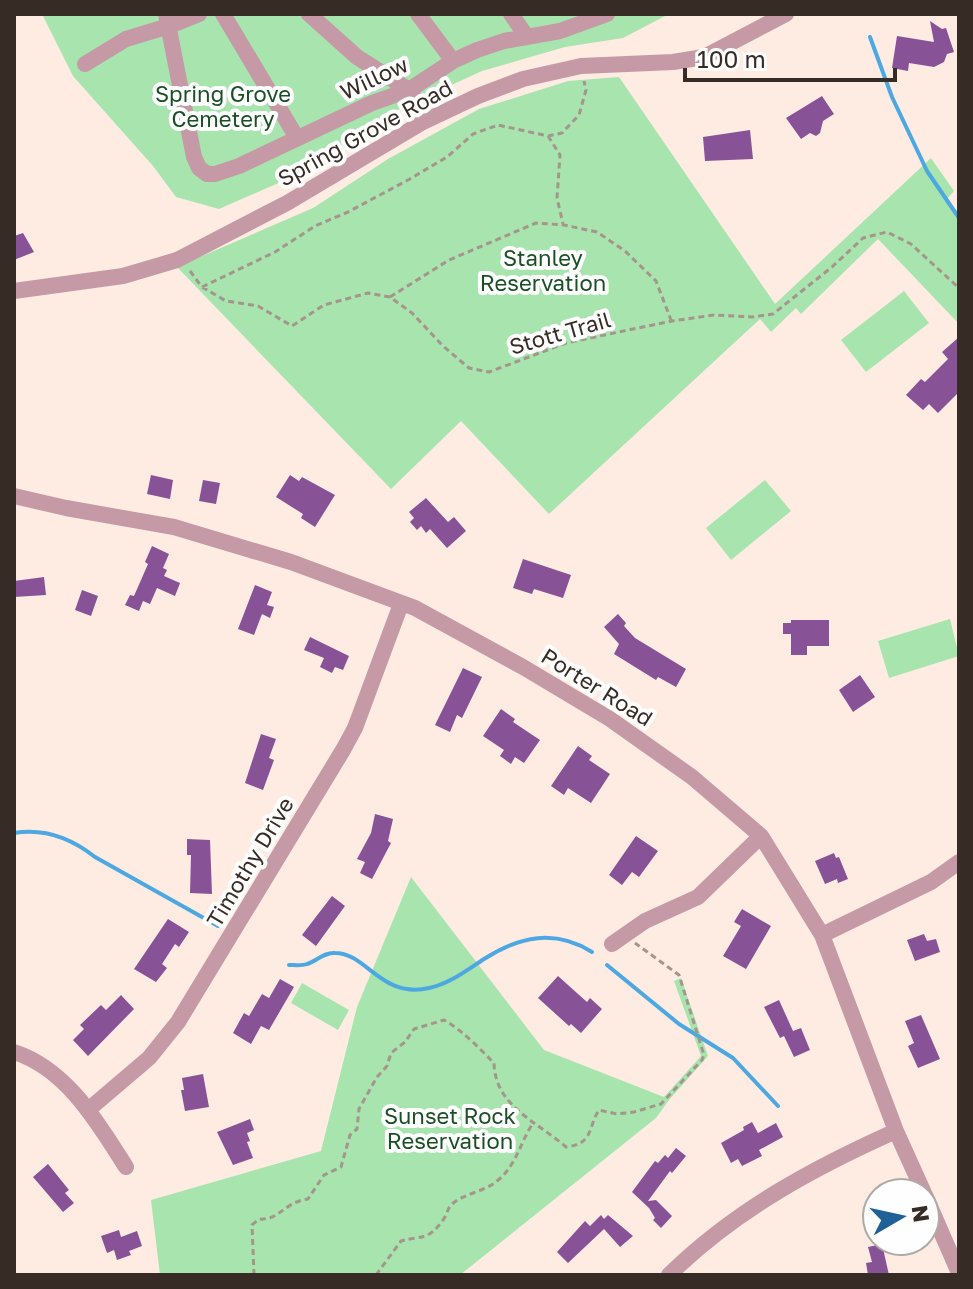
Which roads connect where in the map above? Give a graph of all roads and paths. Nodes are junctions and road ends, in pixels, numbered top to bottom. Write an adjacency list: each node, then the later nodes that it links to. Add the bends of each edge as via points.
1 (199, 14): 8 (street)
2 (223, 14): 16 (street)
3 (309, 14): 13 (street, via 357,57)
4 (418, 14): 10 (street)
5 (511, 14): 9 (street)
6 (607, 14): 9 (street, Willow)
7 (786, 14): 12 (street, Spring Grove Road, via 704,57)
8 (168, 20): 11 (street); 16 (street, Willow, via 199,168 215,174)
9 (527, 37): 10 (street, Willow)
10 (453, 61): 13 (street, Willow)
11 (85, 64)
12 (581, 66): 14 (street, Spring Grove Road, via 523,79); 15 (path, via 586,90 579,115 562,133)
13 (409, 90): 14 (street); 16 (street, Willow)
14 (429, 119): 18 (street, Spring Grove Road)
15 (548, 136): 17 (path, via 560,155 557,198); 19 (path, via 498,125 473,134 408,180)
16 (297, 138)
17 (564, 225): 22 (path, via 536,223 449,260); 23 (path, via 597,232 625,251 656,281)
18 (189, 255): 19 (path, via 190,271); 21 (street, Spring Grove Road, via 123,276)
19 (202, 287): 22 (path, via 226,301 258,306 292,326 324,305 368,293)
20 (959, 288): 23 (path, Stott Trail, via 911,244 887,232 863,238 773,314)
21 (14, 291)
22 (390, 297): 23 (path, Stott Trail, via 469,368 489,372 566,343)
23 (672, 321)
24 (14, 496): 25 (street, Porter Road, via 174,527 291,562)
25 (401, 604): 26 (street, Porter Road, via 610,719 692,777); 32 (street, Timothy Drive, via 355,728 178,1022 149,1058)
26 (761, 836): 28 (street, via 698,897); 29 (street, Porter Road)
27 (959, 862): 29 (street, via 931,882)
28 (627, 933): 30 (street); 33 (path, via 679,975 702,1060 661,1104 617,1114 599,1110 590,1134 580,1143 566,1147)
29 (822, 935): 34 (street, Porter Road)
30 (612, 944)
31 (14, 1052): 32 (street, via 47,1069)
32 (88, 1110): 35 (street)
33 (534, 1123): 39 (path, via 497,1087 491,1060 456,1026 444,1020 414,1029 391,1053 359,1109 357,1129 350,1135 341,1167 324,1175 308,1199 294,1201 275,1217 252,1225); 40 (path, via 506,1173 456,1201 433,1233 401,1241)
34 (896, 1131): 36 (street, Porter Road); 41 (street, via 774,1193)
35 (126, 1167)
36 (916, 1177)
37 (941, 1232): 38 (street, Porter Road)
38 (959, 1273)
39 (254, 1275)
40 (376, 1275)
41 (669, 1275)

